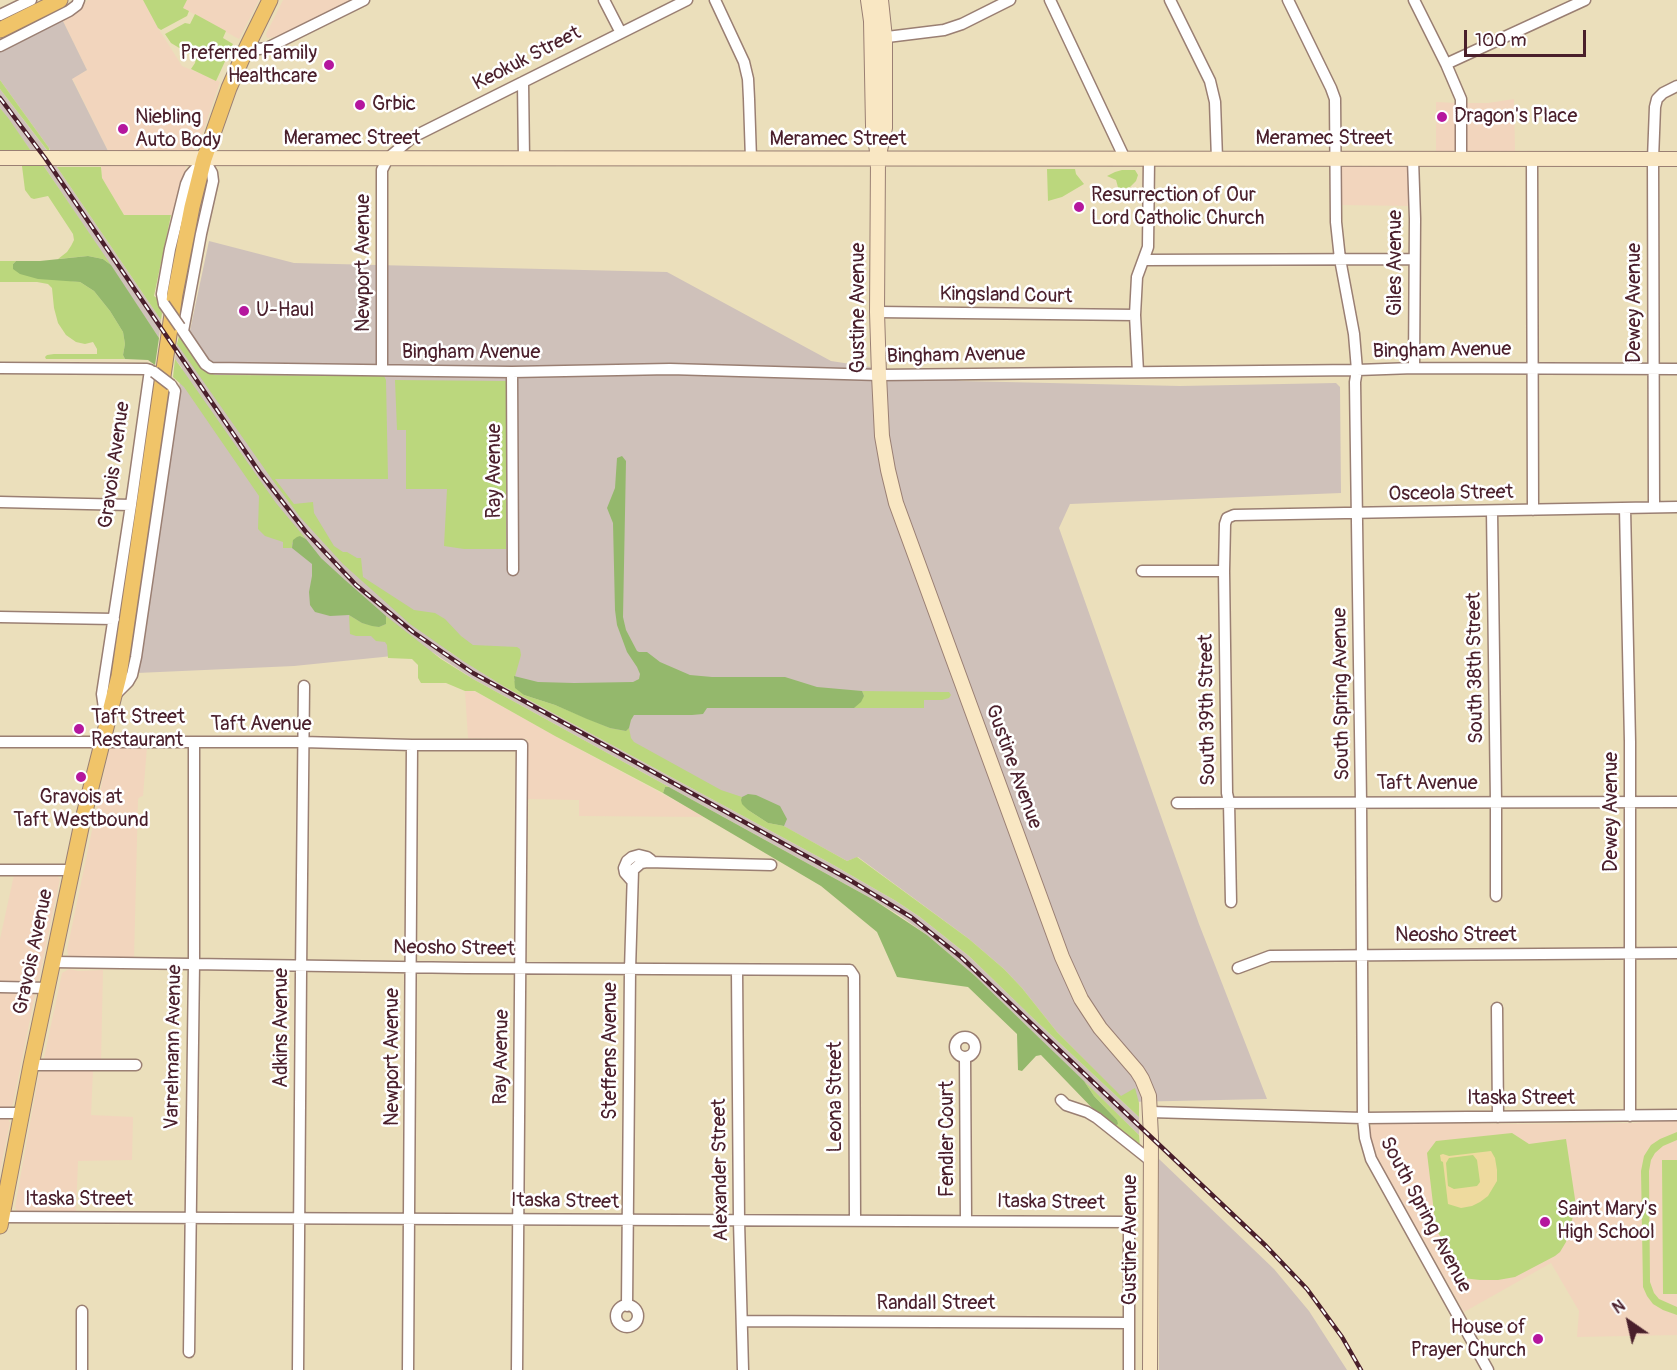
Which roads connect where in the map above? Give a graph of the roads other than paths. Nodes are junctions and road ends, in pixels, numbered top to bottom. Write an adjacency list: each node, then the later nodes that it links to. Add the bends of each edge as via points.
1 (31, 0): 17 (street)
2 (60, 0): 18 (main road)
3 (80, 0): 21 (street, via 69,11)
4 (270, 0): 22 (main road, Gravois Avenue)
5 (364, 0): 22 (street, via 267,48)
6 (604, 0): 19 (street)
7 (687, 0): 19 (street, Keokuk Street)
8 (715, 0): 31 (street, via 746,70)
9 (868, 0): 20 (street, Gustine Avenue)
10 (881, 0): 20 (street, Gustine Avenue)
11 (1010, 0): 20 (street, via 944,30)
12 (1050, 0): 33 (street)
13 (1170, 0): 35 (street, via 1210,81)
14 (1288, 0): 36 (street, South Spring Avenue, via 1335,99)
15 (1414, 0): 23 (street)
16 (1585, 0): 23 (street)
17 (0, 15)
18 (0, 30)
19 (621, 33): 24 (street, Keokuk Street)
20 (878, 38): 32 (street, Gustine Avenue, via 885,128)
21 (0, 46)
22 (247, 47): 29 (main road, Gravois Avenue)
23 (1446, 64): 28 (street, via 1461,99)
24 (523, 82): 27 (street, Keokuk Street, via 413,137); 30 (street)
25 (1677, 86): 39 (street, Dewey Avenue, via 1657,99)
26 (0, 158): 29 (street, Meramec Street)
27 (388, 158): 29 (street, Meramec Street); 30 (street, Meramec Street); 52 (street, Newport Avenue, via 382,170)
28 (1461, 158): 37 (street, Meramec Street); 38 (street, Meramec Street)
29 (204, 159): 46 (street, via 213,181); 46 (street, Gravois Avenue, bridge, via 186,184 162,294 164,304); 73 (main road, Gravois Avenue, via 176,294)
30 (524, 159): 31 (street, Meramec Street)
31 (751, 159): 32 (street, Meramec Street)
32 (878, 159): 33 (street, Meramec Street); 44 (street, Gustine Avenue)
33 (1125, 159): 34 (street, Meramec Street)
34 (1149, 159): 35 (street, Meramec Street); 43 (street, via 1148,247)
35 (1218, 159): 36 (street, Meramec Street)
36 (1335, 159): 37 (street, Meramec Street); 41 (street, South Spring Avenue)
37 (1413, 159): 42 (street, Giles Avenue)
38 (1532, 159): 39 (street, Meramec Street); 49 (street)
39 (1653, 159): 40 (street, Meramec Street); 50 (street, Dewey Avenue)
40 (1677, 159)
41 (1340, 259): 42 (street); 43 (street); 53 (street, South Spring Avenue)
42 (1414, 259): 48 (street, Giles Avenue)
43 (1144, 260): 45 (street, via 1137,277)
44 (877, 312): 45 (street, Kingsland Court); 57 (street, Gustine Avenue)
45 (1134, 315): 56 (street)
46 (181, 329): 52 (street, Bingham Avenue, via 211,368)
47 (0, 368): 54 (street)
48 (1414, 368): 49 (street, Bingham Avenue); 53 (street, Bingham Avenue)
49 (1532, 368): 50 (street, Bingham Avenue); 63 (street)
50 (1653, 369): 51 (street, Bingham Avenue); 60 (street, Dewey Avenue)
51 (1677, 369)
52 (382, 370): 55 (street, Bingham Avenue)
53 (1357, 370): 56 (street, Bingham Avenue); 65 (street, South Spring Avenue)
54 (152, 371): 59 (street, Gravois Avenue); 73 (street, Gravois Avenue, bridge, via 175,391 132,675)
55 (512, 372): 57 (street, Bingham Avenue, via 670,369); 67 (street, Ray Avenue)
56 (1138, 372): 57 (street, Bingham Avenue)
57 (879, 375): 111 (street, Gustine Avenue, via 882,436 896,503 1059,949 1081,999 1143,1079)
58 (0, 502): 59 (street)
59 (131, 505): 71 (street, Gravois Avenue)
60 (1654, 507): 61 (street, Osceola Street); 62 (street, Osceola Street)
61 (1677, 507)
62 (1625, 508): 63 (street, Osceola Street); 84 (street, Dewey Avenue)
63 (1533, 510): 64 (street, Osceola Street)
64 (1492, 511): 65 (street, Osceola Street); 83 (street, South 38th Street)
65 (1358, 514): 66 (street, Osceola Street); 82 (street, South Spring Avenue)
66 (1227, 518): 69 (street, South 39th Street)
67 (513, 570)
68 (1142, 571): 69 (street)
69 (1224, 571): 81 (street, South 39th Street)
70 (0, 617): 71 (street)
71 (114, 619): 74 (street, Gravois Avenue, via 102,694)
72 (304, 686): 77 (street, Adkins Avenue)
73 (114, 696): 74 (main road, Gravois Avenue)
74 (106, 724): 75 (main road, Gravois Avenue)
75 (102, 741): 76 (street, Taft Avenue); 78 (street, Taft Avenue); 89 (main road, Gravois Avenue)
76 (0, 742)
77 (303, 742): 78 (street, Taft Avenue); 79 (street, Taft Avenue); 97 (street, Adkins Avenue)
78 (194, 743): 96 (street, Varrelmann Avenue)
79 (412, 745): 80 (street, Taft Avenue); 98 (street, Newport Avenue)
80 (522, 745): 99 (street, Ray Avenue)
81 (1229, 802): 82 (street, Taft Avenue); 86 (street, Taft Avenue); 91 (street, South 39th Street)
82 (1361, 802): 83 (street, Taft Avenue); 94 (street, South Spring Avenue)
83 (1496, 802): 84 (street, Taft Avenue); 90 (street, South 38th Street)
84 (1629, 802): 85 (street, Taft Avenue); 92 (street, Dewey Avenue)
85 (1677, 802)
86 (1177, 803)
87 (771, 865): 101 (street, Steffens Avenue, via 641,863 632,874)
88 (0, 870): 89 (street)
89 (73, 870): 95 (main road, Gravois Avenue)
90 (1496, 896)
91 (1231, 902)
92 (1630, 953): 93 (street, Neosho Street); 94 (street, Neosho Street); 115 (street, Dewey Avenue)
93 (1677, 953)
94 (1362, 954): 100 (street, Neosho Street, via 1270,956); 117 (street, South Spring Avenue)
95 (53, 962): 96 (street, Neosho Street); 105 (main road, Gravois Avenue)
96 (194, 964): 97 (street, Neosho Street); 121 (street, Varrelmann Avenue)
97 (301, 965): 98 (street, Neosho Street); 119 (street, Adkins Avenue)
98 (411, 966): 99 (street, Neosho Street); 120 (street, Newport Avenue)
99 (521, 968): 101 (street, Neosho Street); 122 (street, Ray Avenue)
100 (1238, 968)
101 (630, 970): 102 (street, Neosho Street); 126 (street, Steffens Avenue)
102 (737, 970): 103 (street, Neosho Street); 127 (street, Alexander Street)
103 (853, 973): 124 (street, Leona Street)
104 (0, 987): 105 (street)
105 (48, 988): 108 (main road, Gravois Avenue)
106 (1497, 1008): 116 (street)
107 (965, 1057): 125 (street, Fendler Court)
108 (32, 1065): 109 (street); 113 (main road, Gravois Avenue)
109 (136, 1065)
110 (1061, 1100): 118 (street, via 1066,1106 1097,1118)
111 (1150, 1112): 117 (street, Itaska Street); 118 (street, Gustine Avenue)
112 (0, 1113): 113 (street)
113 (22, 1113): 123 (main road, Gravois Avenue)
114 (1677, 1115): 115 (street, Itaska Street)
115 (1630, 1116): 116 (street, Itaska Street)
116 (1498, 1117): 117 (street, Itaska Street)
117 (1363, 1118): 140 (street, South Spring Avenue, via 1371,1159)
118 (1151, 1161): 139 (street, Gustine Avenue)
119 (299, 1218): 120 (street, Itaska Street); 121 (street, Itaska Street); 134 (street, Adkins Avenue)
120 (410, 1218): 122 (street, Itaska Street); 135 (street, Newport Avenue)
121 (189, 1219): 123 (street, Itaska Street); 132 (street, Varrelmann Avenue)
122 (518, 1219): 126 (street, Itaska Street); 136 (street, Ray Avenue)
123 (1, 1220)
124 (855, 1220): 125 (street, Itaska Street); 127 (street, Itaska Street)
125 (966, 1220): 131 (street, Itaska Street, via 1129,1222)
126 (628, 1221): 127 (street, Itaska Street); 128 (street, Steffens Avenue)
127 (739, 1221): 130 (street, Alexander Street)
128 (627, 1306)
129 (82, 1311): 133 (street)
130 (742, 1321): 131 (street, Randall Street); 137 (street, Alexander Street)
131 (1129, 1323): 138 (street)
132 (189, 1352)
133 (82, 1370)
134 (298, 1370)
135 (408, 1370)
136 (517, 1370)
137 (743, 1370)
138 (1129, 1370)
139 (1150, 1370)
140 (1488, 1370)

